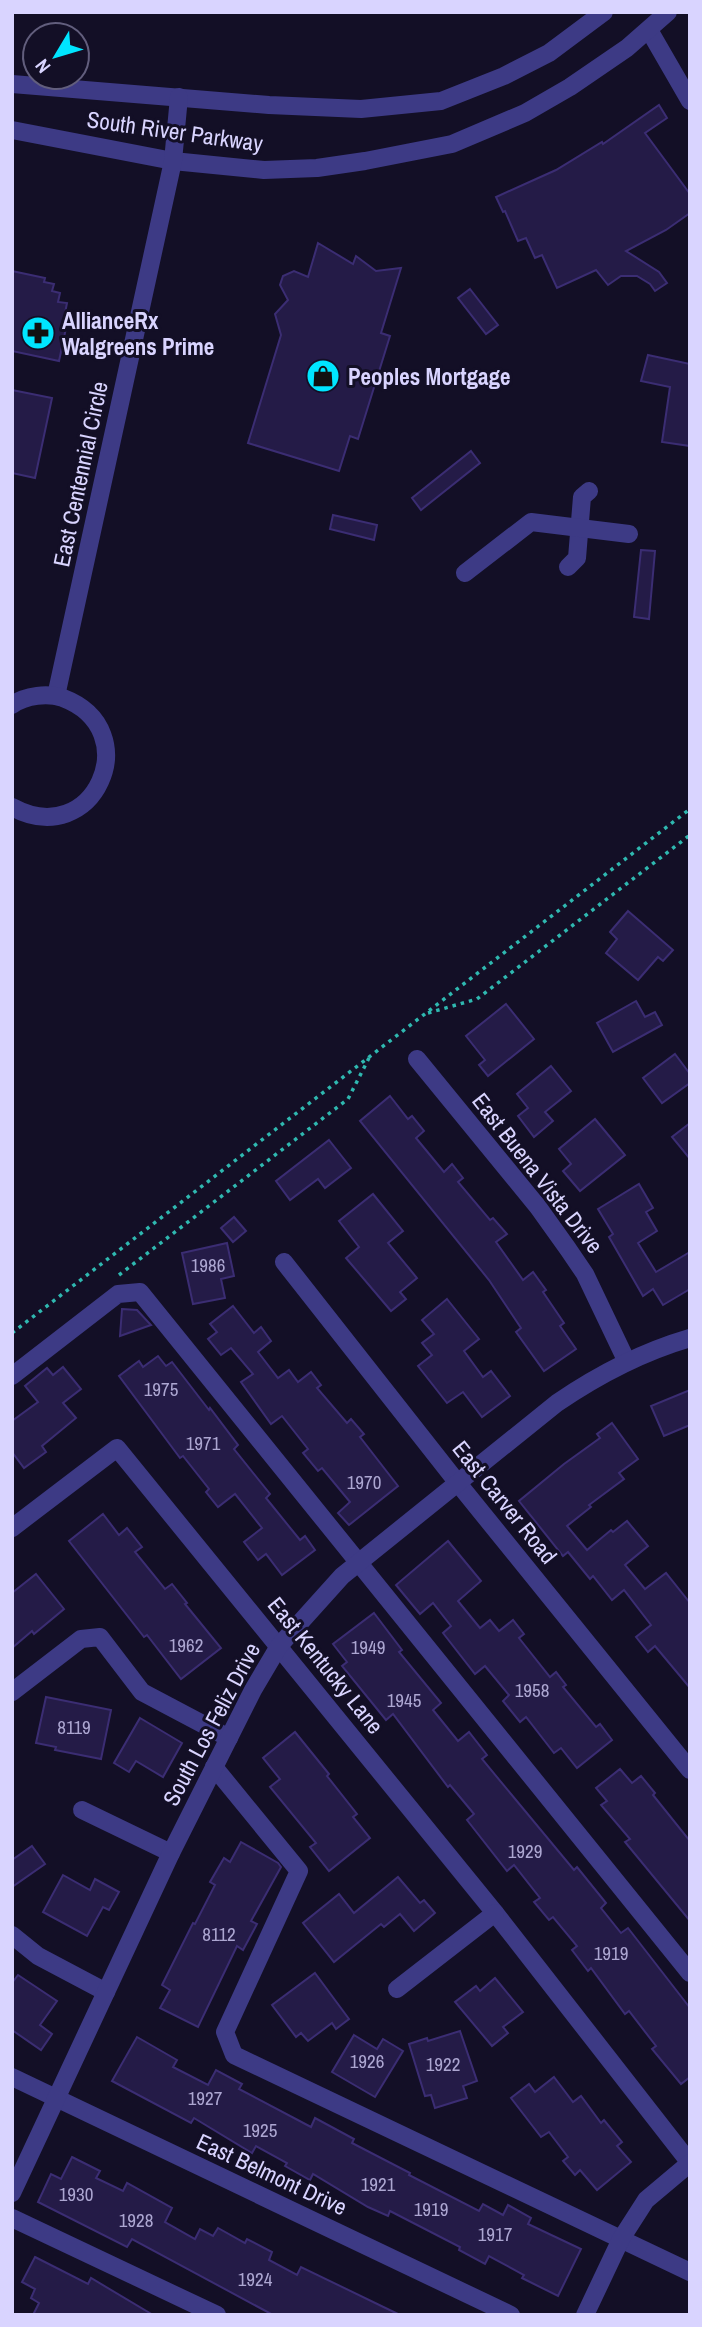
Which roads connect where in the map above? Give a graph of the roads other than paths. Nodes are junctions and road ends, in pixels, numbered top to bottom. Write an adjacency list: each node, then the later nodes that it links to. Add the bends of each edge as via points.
1 (604, 12): 5 (street, South River Parkway, via 549,53 442,102 361,110)
2 (668, 12): 3 (street, South River Parkway)
3 (649, 30): 6 (street); 8 (street, South River Parkway, via 570,87 525,113 452,144 317,168 264,170)
4 (12, 84): 5 (street, South River Parkway)
5 (179, 97): 8 (street, East Centennial Circle)
6 (690, 101)
7 (12, 130): 8 (street, South River Parkway)
8 (173, 161): 14 (street, East Centennial Circle)
9 (589, 491): 10 (street, via 582,497)
10 (580, 528): 11 (street); 12 (street, via 577,558); 13 (street, via 531,522)
11 (629, 534)
12 (568, 567)
13 (465, 573)
14 (57, 696): 15 (street, via 36,696); 16 (street, via 91,715 102,732 105,771 84,805 66,814 37,817)
15 (12, 705)
16 (12, 807)
17 (417, 1059): 20 (street, East Buena Vista Drive, via 568,1249)
18 (284, 1262): 22 (street, East Carver Road)
19 (690, 1338): 20 (street, South Los Feliz Drive)
20 (627, 1362): 22 (street, South Los Feliz Drive, via 557,1403)
21 (12, 1376): 24 (street, via 118,1294 140,1292)
22 (457, 1482): 24 (street, South Los Feliz Drive); 29 (street, East Carver Road)
23 (12, 1528): 25 (street, East Kentucky Lane, via 117,1448)
24 (359, 1562): 25 (street, South Los Feliz Drive); 34 (street)
25 (279, 1646): 27 (street, South Los Feliz Drive); 32 (street, East Kentucky Lane)
26 (12, 1692): 27 (street, via 81,1639 100,1637 142,1692)
27 (229, 1738): 28 (street, South Los Feliz Drive)
28 (214, 1767): 31 (street, South Los Feliz Drive); 42 (street, via 299,1871 225,2032 234,2055)
29 (690, 1770)
30 (82, 1810): 31 (street)
31 (171, 1853): 36 (street, South Los Feliz Drive)
32 (495, 1913): 35 (street); 39 (street, East Kentucky Lane)
33 (12, 1936): 36 (street, via 38,1956)
34 (690, 1973)
35 (397, 1989)
36 (106, 1992): 38 (street, South Los Feliz Drive)
37 (12, 2077): 38 (street, East Belmont Drive)
38 (56, 2100): 40 (street, South Los Feliz Drive); 45 (street, East Belmont Drive)
39 (690, 2163): 42 (street, East Kentucky Lane, via 646,2200)
40 (12, 2193)
41 (12, 2217): 44 (street)
42 (621, 2239): 43 (street); 46 (street, East Kentucky Lane)
43 (690, 2272)
44 (217, 2315)
45 (511, 2315)
46 (585, 2315)

